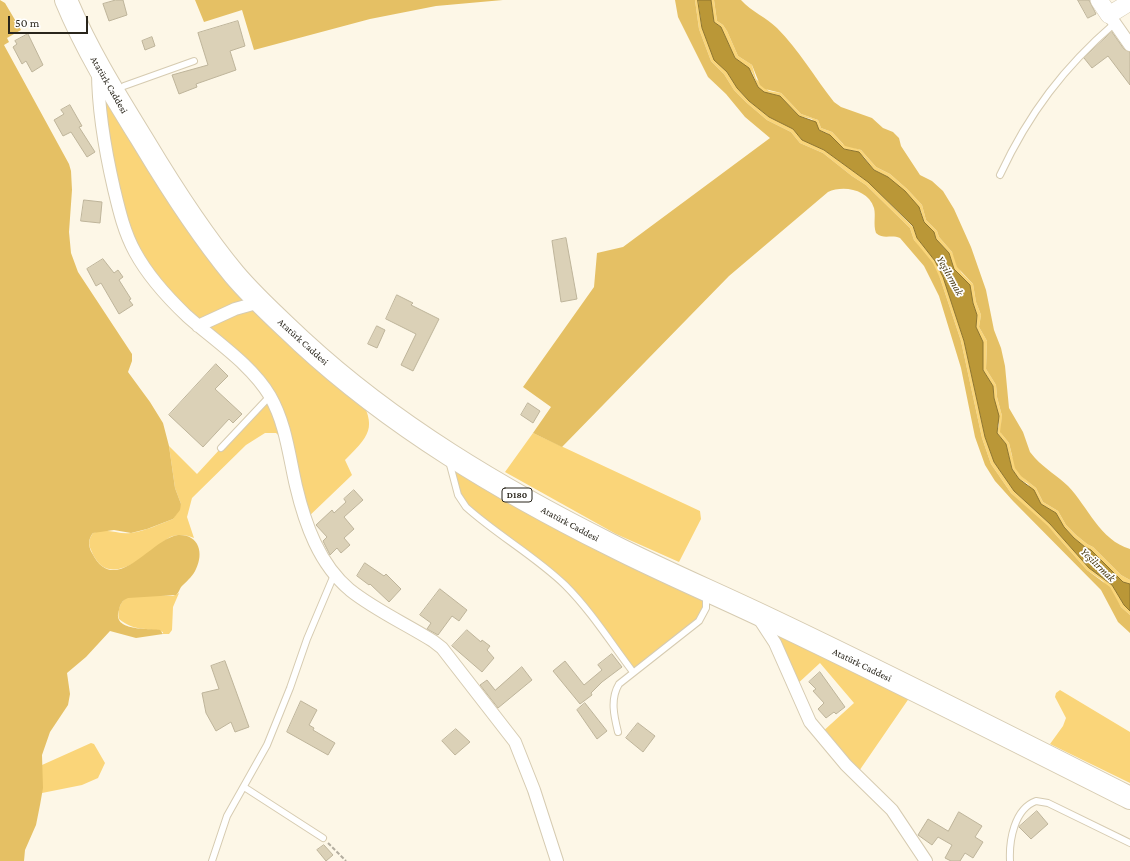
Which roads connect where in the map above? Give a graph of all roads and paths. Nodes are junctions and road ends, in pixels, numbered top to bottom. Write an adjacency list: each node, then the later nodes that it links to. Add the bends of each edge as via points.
1 (66, 0): 8 (highway, Atatürk Caddesi / D180)
2 (79, 0): 9 (highway, Atatürk Caddesi / D180)
3 (1099, 0): 5 (street)
4 (1130, 2): 5 (street)
5 (1112, 19): 6 (street); 10 (lane, via 1053,86 1033,113)
6 (1130, 45)
7 (194, 61): 9 (lane)
8 (98, 66): 11 (highway, Atatürk Caddesi / D180, via 172,188 202,232); 12 (street, via 100,117 126,234 153,280)
9 (124, 86): 21 (highway, Atatürk Caddesi / D180, via 183,182 245,266 331,349 415,414 497,467 616,534 784,612)
10 (1000, 174)
11 (260, 302): 12 (street, via 235,309); 15 (highway, Atatürk Caddesi / D180, via 350,384)
12 (198, 326): 13 (street, via 245,367)
13 (270, 396): 14 (lane); 16 (street, via 287,443 302,512 320,554)
14 (221, 448)
15 (448, 454): 17 (highway, Atatürk Caddesi / D180, via 520,497 612,546); 19 (lane, via 458,495 466,507 565,585 588,610)
16 (334, 575): 22 (lane, via 267,745); 28 (street, via 350,590 442,648 508,730 523,757)
17 (706, 589): 18 (highway, Atatürk Caddesi / D180); 19 (lane, via 706,608 699,621)
18 (755, 612): 23 (highway, Atatürk Caddesi / D180); 29 (street, via 775,643 810,722 846,764 892,810)
19 (633, 672): 20 (lane, via 619,684 615,693 613,714)
20 (618, 732)
21 (1130, 783)
22 (244, 787): 24 (lane); 26 (lane, via 227,816)
23 (1130, 798)
24 (323, 838): 27 (path, via 336,848)
25 (1130, 843): 30 (lane, via 1048,803 1036,801 1027,806 1016,824 1011,838)
26 (212, 861)
27 (346, 861)
28 (557, 861)
29 (926, 861)
30 (1010, 861)

